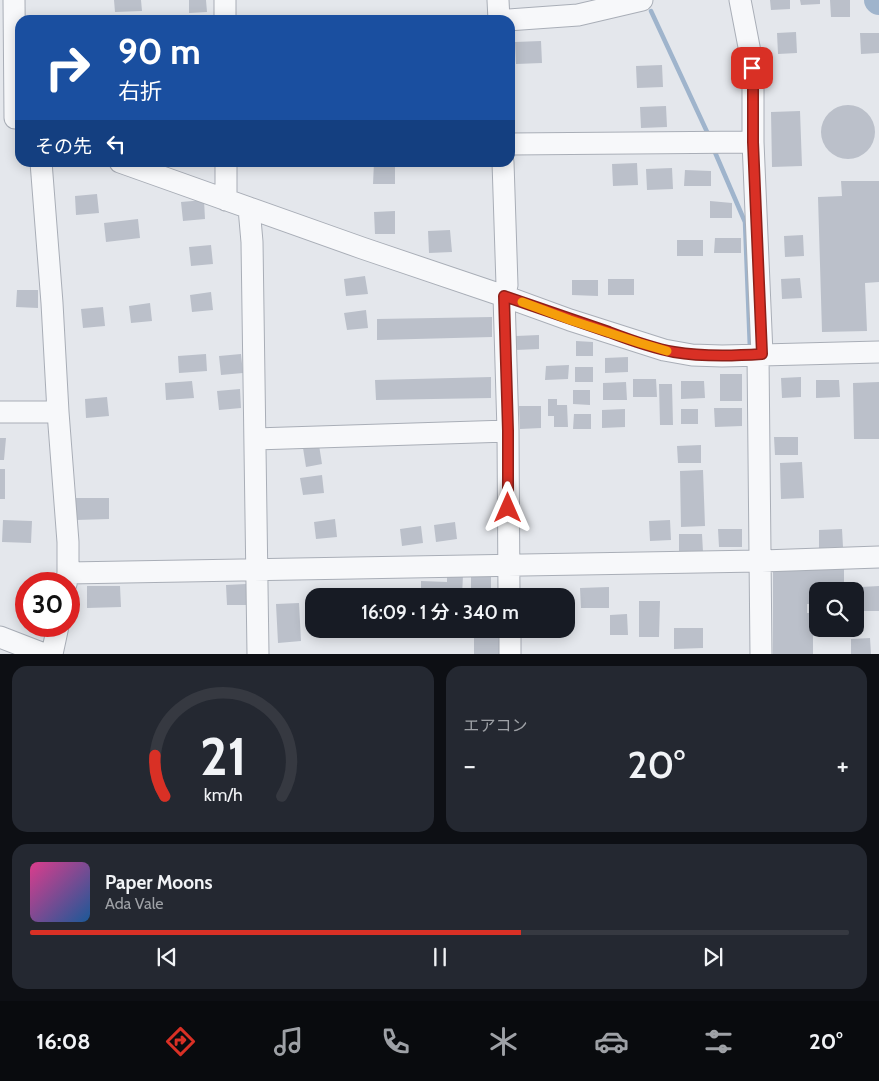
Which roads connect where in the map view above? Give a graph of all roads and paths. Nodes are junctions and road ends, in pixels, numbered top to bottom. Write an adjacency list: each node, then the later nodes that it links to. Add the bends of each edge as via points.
1 (14, 0): 9 (street)
2 (225, 0): 6 (street)
3 (498, 0): 7 (street)
4 (642, 0): 8 (street, via 578,15)
5 (740, 0): 11 (street, via 753,84)
6 (225, 15)
7 (499, 15)
8 (515, 19)
9 (11, 34): 10 (street)
10 (12, 117)
11 (753, 142): 12 (street); 21 (street)
12 (515, 144)
13 (42, 167): 23 (street)
14 (134, 167): 17 (street)
15 (226, 167): 17 (street)
16 (503, 167): 19 (street, via 508,285)
17 (226, 200): 18 (street)
18 (249, 208): 19 (street); 25 (street)
19 (504, 296): 21 (street, via 664,350 692,355); 24 (street)
20 (879, 352): 21 (street)
21 (755, 355): 27 (street)
22 (0, 412): 23 (street)
23 (58, 412): 30 (street, via 68,542)
24 (508, 431): 25 (street); 28 (street)
25 (255, 439): 29 (street)
26 (879, 557): 27 (street)
27 (759, 561): 28 (street); 40 (street)
28 (508, 565): 29 (street); 32 (street)
29 (257, 569): 31 (street); 38 (street)
30 (67, 572)
31 (80, 578)
32 (509, 588)
33 (0, 637): 36 (street)
34 (56, 637): 37 (street)
35 (510, 638): 39 (street)
36 (44, 654)
37 (52, 654)
38 (258, 654)
39 (510, 654)
40 (761, 654)

